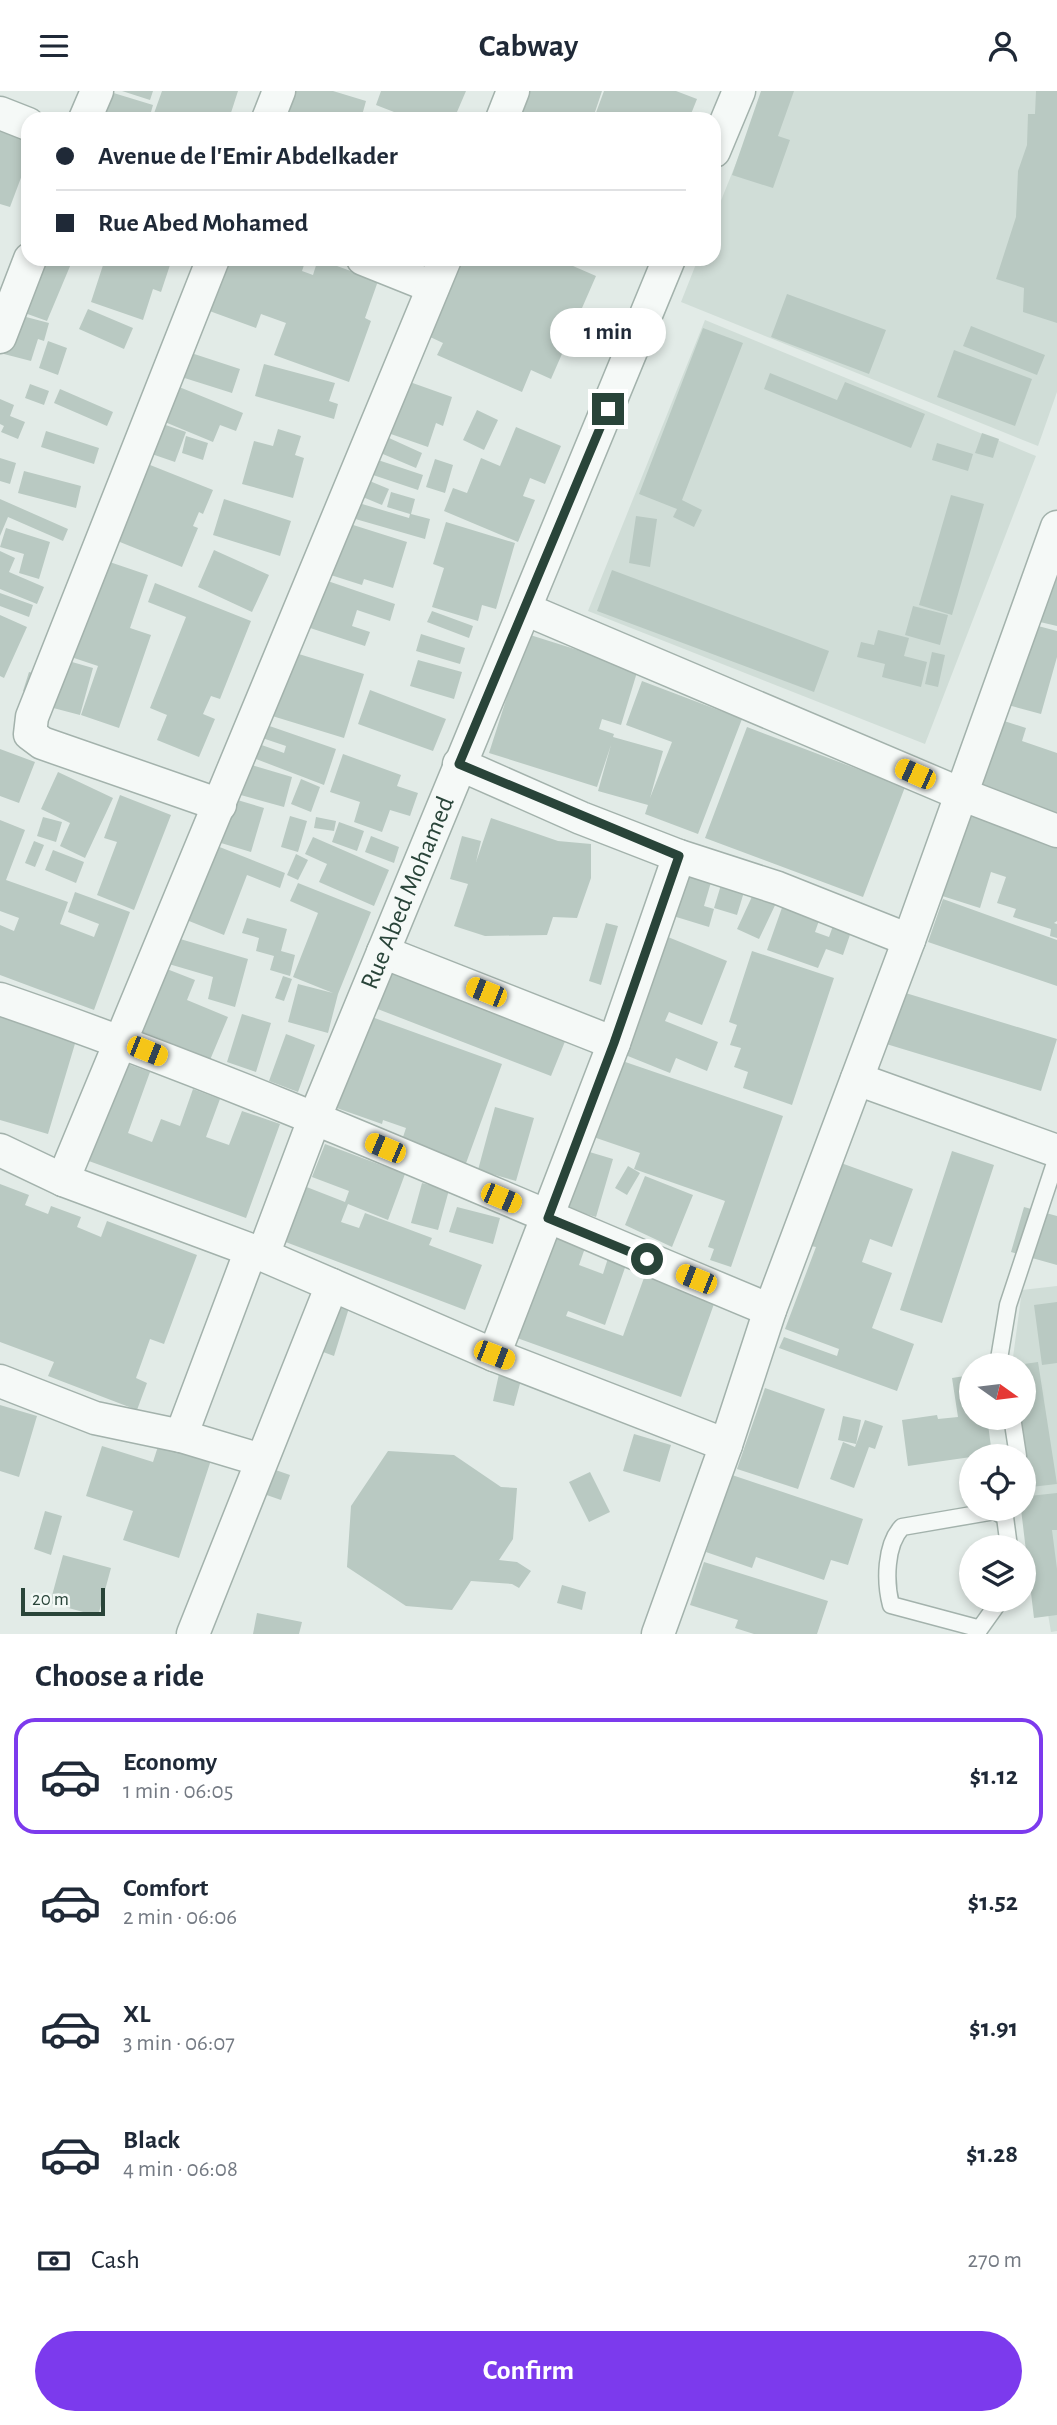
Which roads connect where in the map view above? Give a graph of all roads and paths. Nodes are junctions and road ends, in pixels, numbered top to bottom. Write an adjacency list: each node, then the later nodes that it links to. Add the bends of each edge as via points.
1 (97, 91): 5 (street)
2 (279, 91): 6 (street)
3 (513, 91): 7 (street)
4 (739, 91): 10 (street)
5 (88, 112)
6 (271, 112)
7 (505, 112)
8 (0, 113): 9 (street)
9 (21, 121)
10 (721, 134)
11 (27, 266): 16 (street)
12 (210, 266): 21 (street, via 32,717 30,734 42,743)
13 (401, 266): 15 (street)
14 (666, 266): 18 (street, Rue Abed Mohamed)
15 (439, 273): 21 (street)
16 (0, 337)
17 (1057, 527): 20 (street)
18 (526, 609): 19 (street, Rue Abed Mohamed); 20 (street)
19 (459, 764): 23 (street); 25 (street, Rue Abed Mohamed)
20 (961, 794): 22 (street); 24 (street)
21 (220, 805): 27 (street)
22 (1057, 831)
23 (679, 856): 24 (street, via 778,888); 28 (street)
24 (909, 940): 29 (street)
25 (383, 952): 28 (street); 30 (street, Rue Abed Mohamed)
26 (0, 999): 27 (street)
27 (123, 1041): 30 (street); 34 (street)
28 (614, 1043): 35 (street)
29 (857, 1079): 32 (street); 38 (street)
30 (315, 1117): 35 (street); 36 (street, Rue Abed Mohamed)
31 (0, 1150): 34 (street)
32 (1057, 1151)
33 (1057, 1157): 39 (lane, via 1008,1305)
34 (63, 1180): 36 (street)
35 (548, 1218): 38 (street); 40 (street)
36 (257, 1252): 37 (street); 42 (street, Rue Abed Mohamed)
37 (332, 1285): 40 (street); 44 (street)
38 (770, 1310): 43 (street)
39 (1000, 1353)
40 (494, 1355): 43 (street)
41 (0, 1381): 42 (street, via 95,1418)
42 (181, 1436): 44 (street)
43 (726, 1445): 49 (street)
44 (261, 1460): 48 (street)
45 (959, 1517): 47 (lane, via 902,1527 893,1537 886,1588 891,1605)
46 (991, 1612): 47 (lane)
47 (976, 1631)
48 (192, 1634)
49 (658, 1634)

